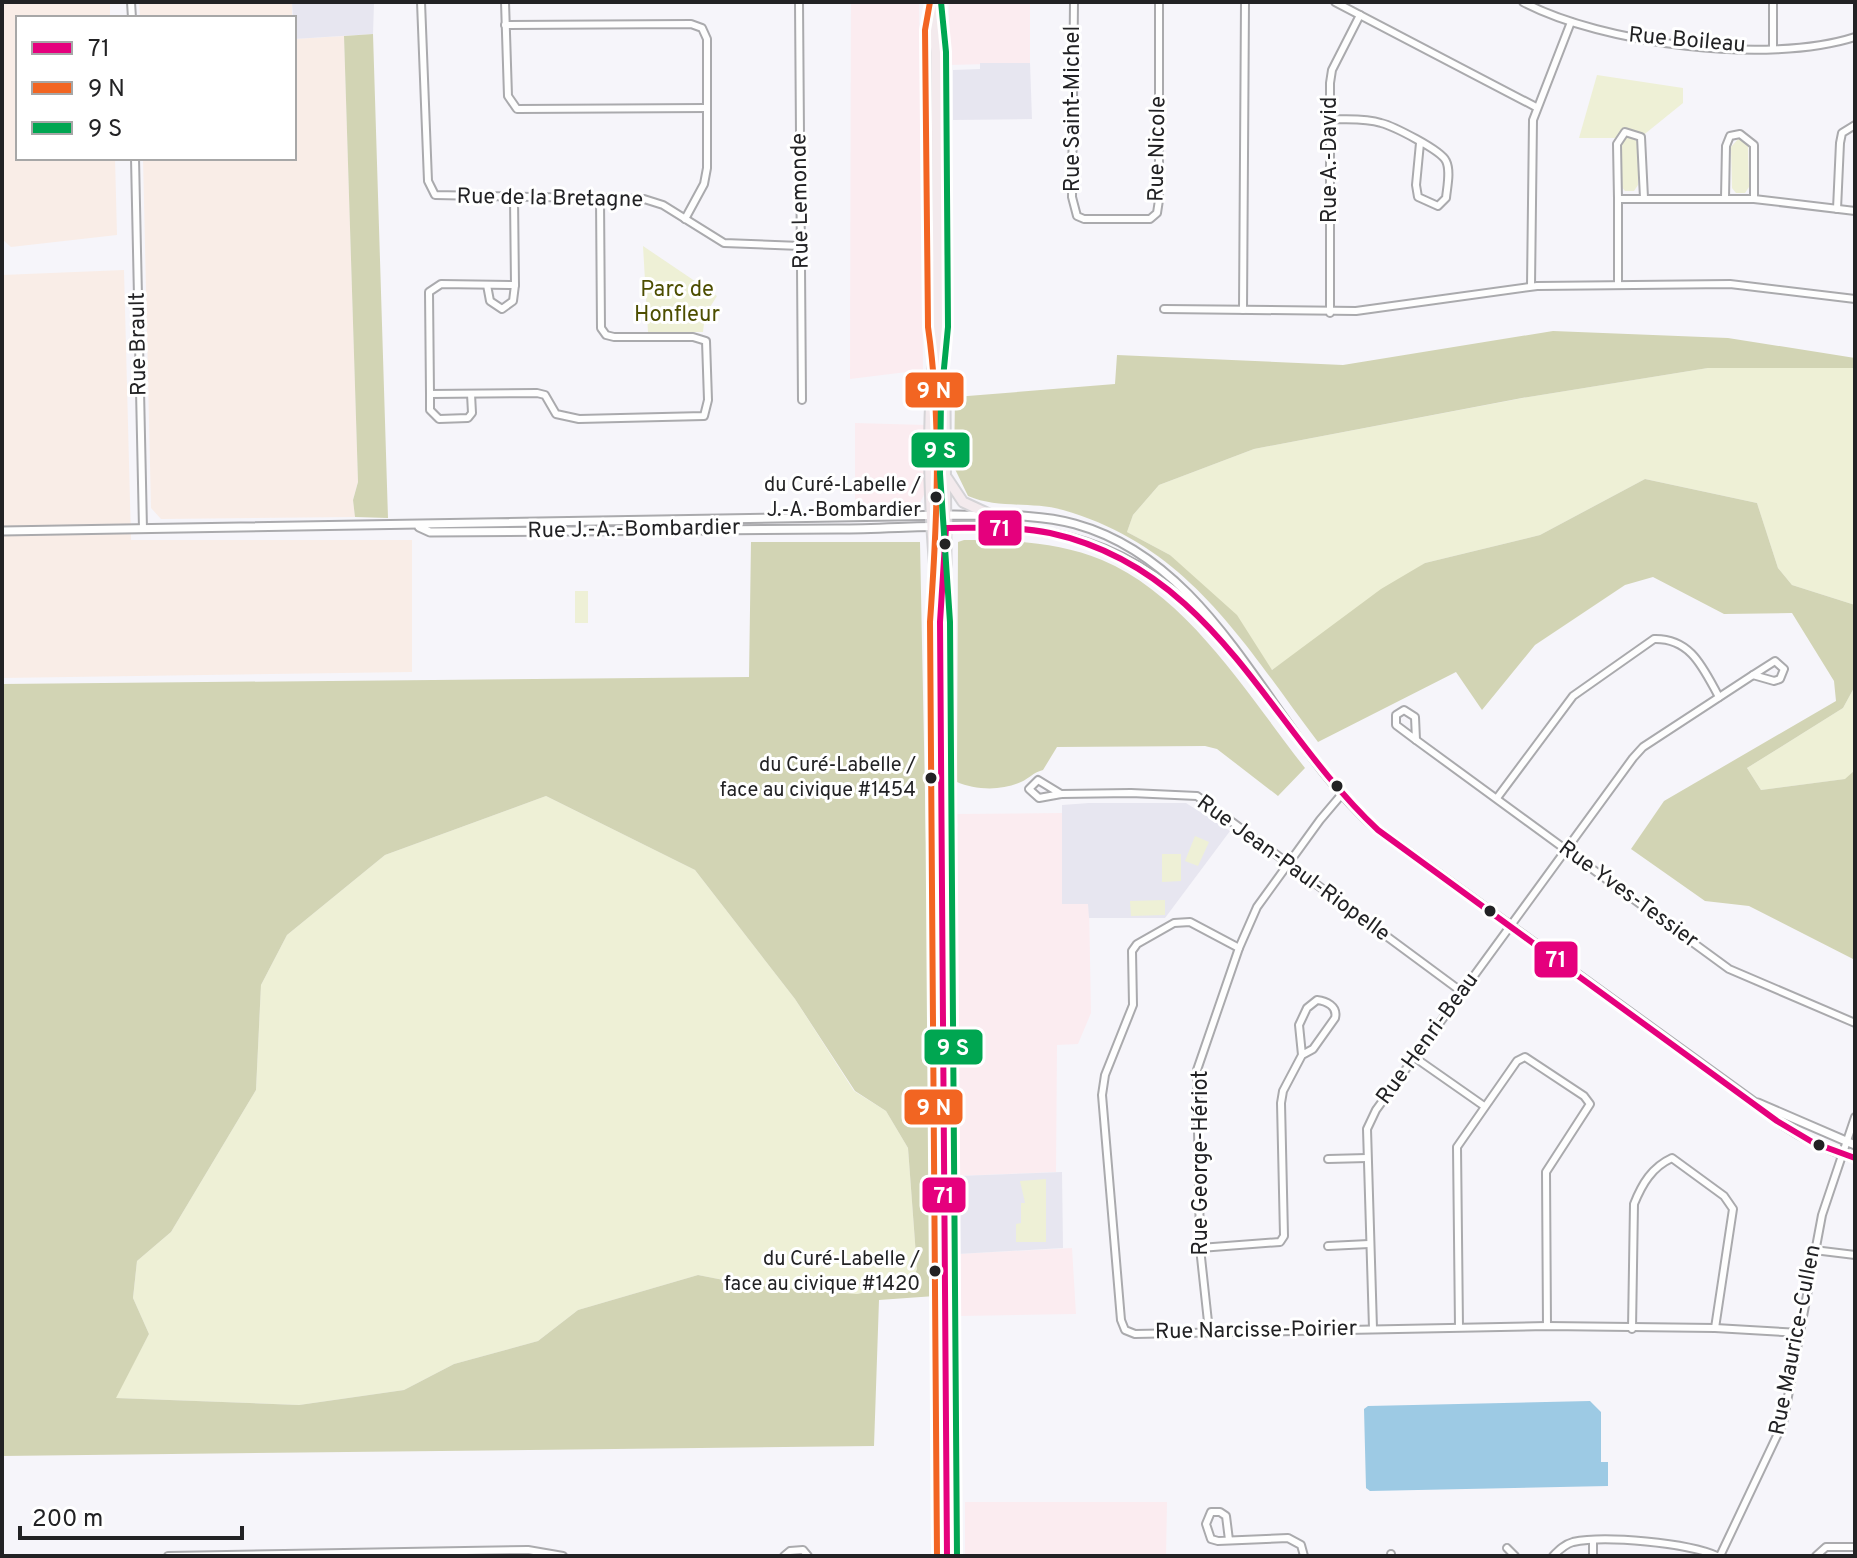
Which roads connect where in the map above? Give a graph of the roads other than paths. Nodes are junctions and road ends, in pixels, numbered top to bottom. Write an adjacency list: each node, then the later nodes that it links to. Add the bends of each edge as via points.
1 (421, 2): 24 (street, Rue de la Bretagne, via 429,188 440,197)
2 (505, 2): 14 (street)
3 (799, 2): 34 (street, Rue Lemonde)
4 (931, 2): 15 (main road)
5 (940, 2): 15 (main road)
6 (1074, 2): 32 (street, Rue Saint-Michel, via 1072,197)
7 (1159, 2): 32 (street, Rue Nicole, via 1157,213 1150,219)
8 (1245, 2): 41 (street)
9 (1335, 2): 12 (street)
10 (1523, 2): 13 (street, Rue Boileau)
11 (1773, 2): 17 (street)
12 (1360, 15): 18 (street); 20 (street, Rue A.-David, via 1332,70)
13 (1571, 22): 17 (street, Rue Boileau, via 1664,43); 18 (street)
14 (505, 25): 19 (street, via 508,96 519,110); 19 (street, via 696,24 706,37)
15 (935, 30): 43 (main road)
16 (1855, 37): 17 (street, Rue Boileau, via 1813,47)
17 (1773, 48)
18 (1536, 107): 38 (street)
19 (707, 108): 33 (street, via 706,177)
20 (1331, 119): 22 (street, via 1383,123); 42 (street, Rue A.-David)
21 (1855, 125): 30 (street, via 1842,133)
22 (1420, 143): 22 (street, via 1418,197 1438,206 1446,198 1446,161)
23 (135, 160): 53 (street, Rue Brault)
24 (514, 198): 25 (street, Rue de la Bretagne); 36 (street)
25 (600, 198): 33 (street, Rue de la Bretagne, via 649,200); 45 (street, via 601,328 614,337 671,334 706,341 704,416 563,418 545,395)
26 (1644, 198): 27 (street); 28 (street); 28 (street, via 1641,137 1625,132 1617,144)
27 (1725, 198): 29 (street); 29 (street, via 1726,146 1730,136 1740,134 1754,145)
28 (1618, 199): 37 (street)
29 (1754, 199): 30 (street)
30 (1837, 209): 31 (street)
31 (1855, 211)
32 (1077, 216)
33 (685, 219): 34 (street, Rue de la Bretagne, via 724,243)
34 (801, 246): 46 (street, Rue Lemonde)
35 (487, 285): 36 (street); 36 (street, via 490,301 502,309 513,301); 44 (street, via 441,284 429,292)
36 (515, 285)
37 (1618, 285): 38 (street); 39 (street, via 1730,284)
38 (1531, 286): 42 (street)
39 (1855, 299)
40 (1164, 309): 41 (street)
41 (1243, 310): 42 (street)
42 (1330, 313)
43 (938, 327): 47 (main road, via 944,364); 48 (main road, via 932,364)
44 (430, 394): 45 (street); 45 (street, via 430,410 439,419 468,418)
45 (471, 394)
46 (802, 400)
47 (945, 474): 49 (main road); 50 (main road, via 963,502)
48 (933, 515): 49 (street, Rue J.-A.-Bombardier); 51 (street, Rue J.-A.-Bombardier, via 430,522); 54 (main road)
49 (946, 515): 50 (street, Rue J.-A.-Bombardier); 52 (main road)
50 (991, 515): 57 (street, Rue J.-A.-Bombardier, via 1054,520 1120,542 1178,581)
51 (419, 527): 53 (street, Rue J.-A.-Bombardier); 54 (street, Rue J.-A.-Bombardier, via 430,532)
52 (946, 528): 54 (street, Rue J.-A.-Bombardier); 56 (main road); 57 (street, Rue J.-A.-Bombardier, via 1038,531 1097,546 1156,577)
53 (143, 529): 55 (street, Rue J.-A.-Bombardier)
54 (933, 529): 56 (main road)
55 (2, 531)
56 (940, 622): 108 (main road)
57 (1218, 632): 62 (street)
58 (1753, 675): 58 (street, via 1771,661 1784,669 1774,681); 59 (street, Rue Henri-Beau)
59 (1719, 697): 63 (street, via 1687,648 1668,638 1654,639 1573,696); 64 (street, Rue Henri-Beau, via 1643,747)
60 (1416, 740): 60 (street, Rue Yves-Tessier, via 1415,717 1401,711 1396,725); 63 (street, Rue Yves-Tessier)
61 (1061, 794): 61 (street, Rue Jean-Paul-Riopelle, via 1039,780 1029,789 1036,798); 65 (street, Rue Jean-Paul-Riopelle, via 1193,795)
62 (1342, 794): 65 (street, Rue George-Hériot); 66 (street, via 1378,830)
63 (1497, 798): 64 (street, Rue Yves-Tessier)
64 (1566, 850): 66 (street, Rue Henri-Beau); 69 (street, Rue Yves-Tessier, via 1729,969)
65 (1287, 863): 67 (street, Rue George-Hériot, via 1257,907); 68 (street, Rue Jean-Paul-Riopelle)
66 (1509, 926): 68 (street, Rue Henri-Beau); 72 (street)
67 (1239, 948): 83 (street, Rue George-Hériot, via 1197,1070); 91 (street, Rue Narcisse-Poirier, via 1190,922 1174,923 1137,944 1132,951 1133,1005 1102,1095 1125,1330)
68 (1462, 992): 71 (street, Rue Henri-Beau)
69 (1855, 1023)
70 (1302, 1055): 70 (street, via 1313,1049 1335,1018 1326,1001 1311,1002 1303,1015); 83 (street, via 1281,1103 1284,1236 1268,1245)
71 (1414, 1057): 73 (street); 78 (street, Rue Henri-Beau, via 1367,1129)
72 (1754, 1102): 75 (street); 77 (street, via 1781,1125)
73 (1484, 1106): 86 (street, via 1525,1057 1590,1104 1546,1172); 87 (street, via 1457,1147)
74 (1855, 1117): 75 (street, Rue Maurice-Cullen)
75 (1845, 1142): 76 (street); 77 (street, Rue Maurice-Cullen)
76 (1855, 1145)
77 (1841, 1154): 79 (street); 84 (street, Rue Maurice-Cullen)
78 (1367, 1158): 80 (street); 81 (street, Rue Henri-Beau)
79 (1855, 1158)
80 (1328, 1159)
81 (1369, 1244): 82 (street); 88 (street, Rue Henri-Beau)
82 (1328, 1246)
83 (1200, 1248): 91 (street, Rue George-Hériot)
84 (1814, 1250): 85 (street); 92 (street, Rue Maurice-Cullen)
85 (1855, 1255)
86 (1547, 1326): 87 (street, Rue Narcisse-Poirier); 90 (street, Rue Narcisse-Poirier)
87 (1459, 1327): 88 (street, Rue Narcisse-Poirier)
88 (1373, 1328): 91 (street, Rue Narcisse-Poirier)
89 (1715, 1328): 90 (street, Rue Narcisse-Poirier); 90 (street, via 1733,1209 1724,1196 1672,1158 1659,1164 1634,1204); 92 (street, Rue Narcisse-Poirier)
90 (1632, 1329)
91 (1209, 1331)
92 (1800, 1333): 113 (street, Rue Maurice-Cullen, via 1780,1433)
93 (1229, 1540): 93 (street, via 1226,1516 1211,1512 1208,1536); 109 (street, via 1291,1538 1301,1545)
94 (1593, 1541): 111 (street, via 1569,1543); 112 (street); 113 (street, via 1672,1544)
95 (1855, 1547): 114 (street, via 1826,1547)
96 (1507, 1548): 110 (street)
97 (489, 1553): 98 (street); 99 (street)
98 (509, 1553): 105 (street)
99 (403, 1554): 101 (street)
100 (292, 1555): 101 (street); 104 (street)
101 (316, 1555)
102 (168, 1556): 103 (street)
103 (177, 1556): 104 (street)
104 (216, 1556)
105 (563, 1556)
106 (784, 1556): 107 (street, via 803,1550)
107 (808, 1556)
108 (947, 1556)
109 (1304, 1556)
110 (1515, 1556)
111 (1553, 1556)
112 (1593, 1556)
113 (1719, 1556)
114 (1816, 1556)

